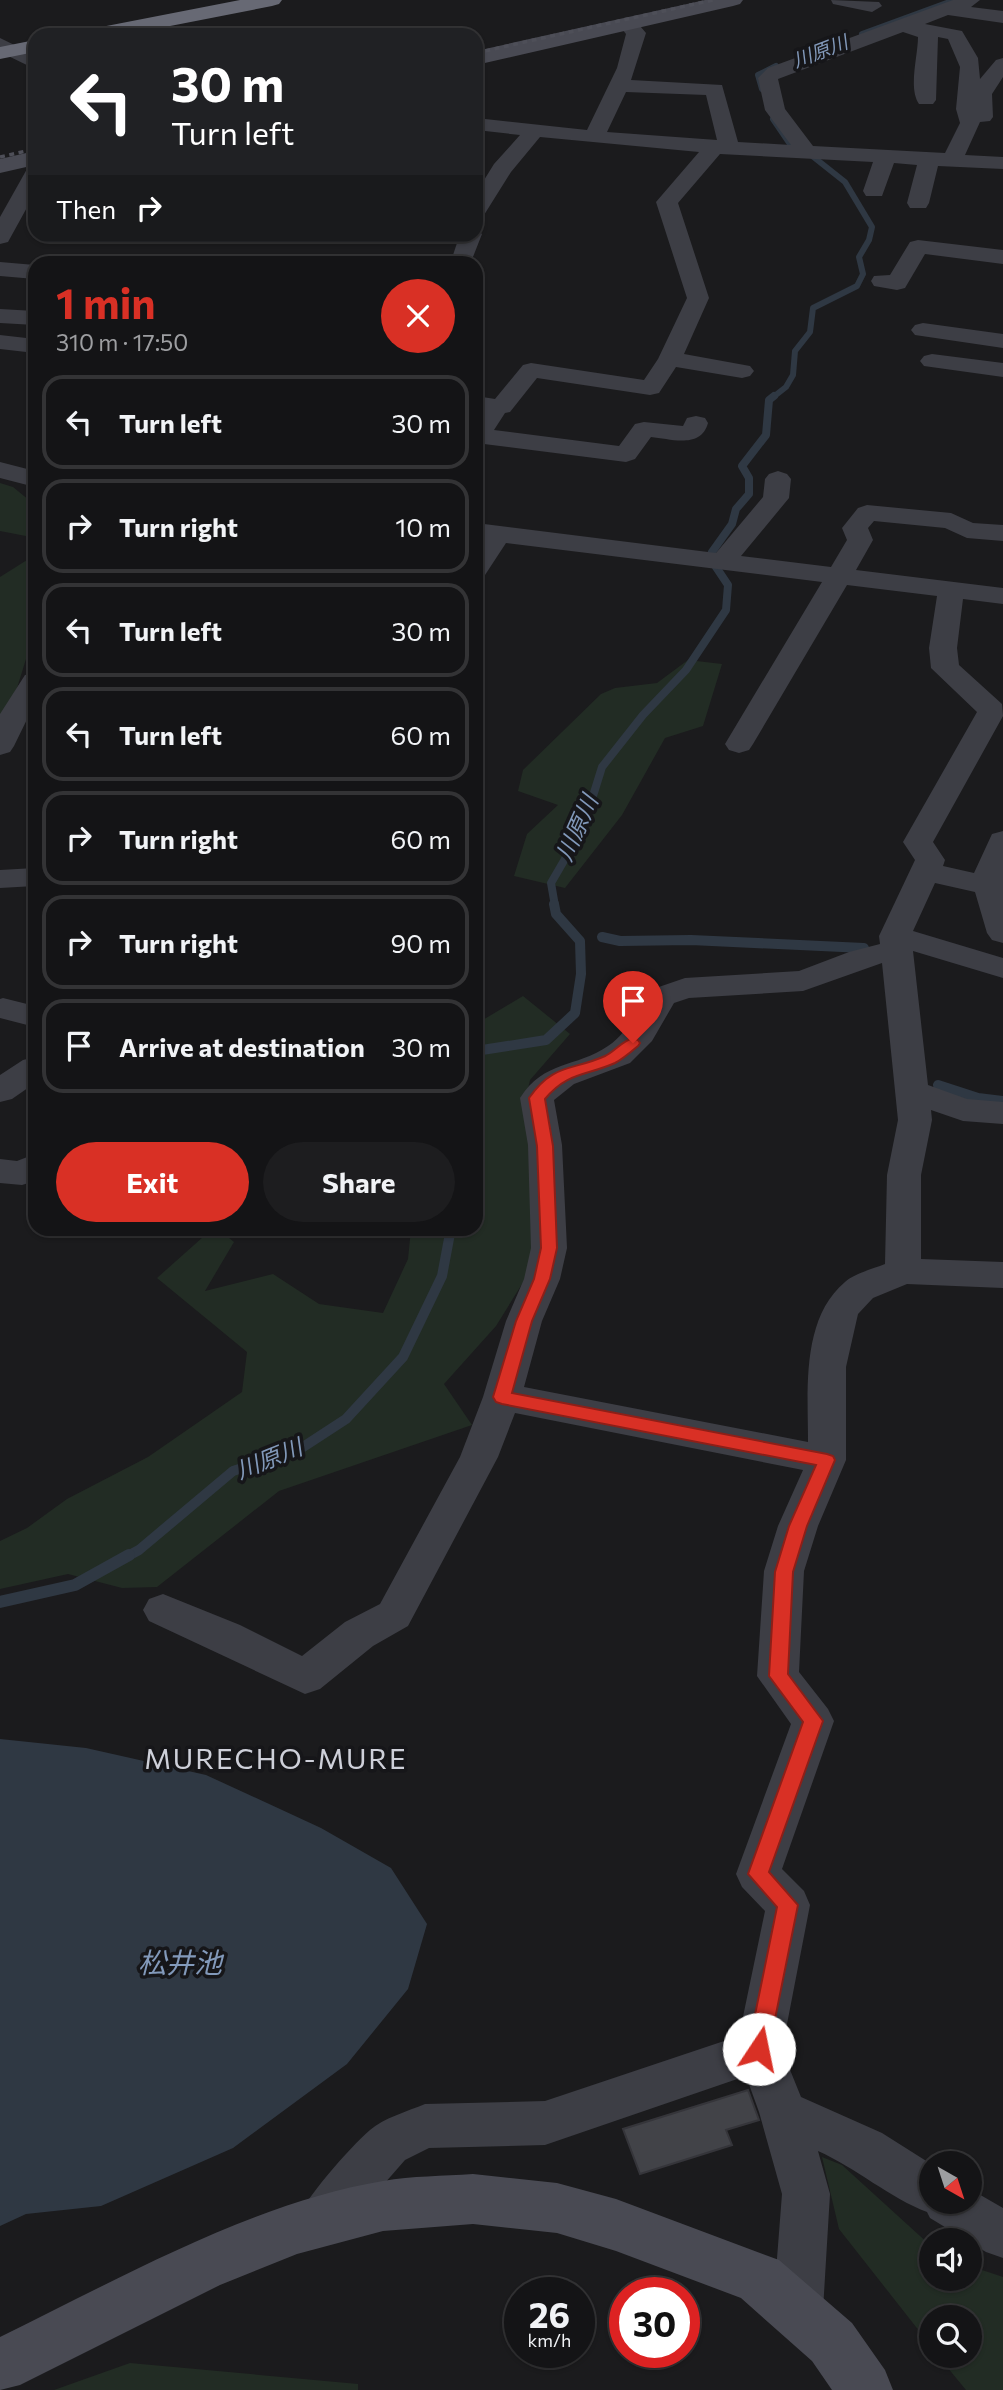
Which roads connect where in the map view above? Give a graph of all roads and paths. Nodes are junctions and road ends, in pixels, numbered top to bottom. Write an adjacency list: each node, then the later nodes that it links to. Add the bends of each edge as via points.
1 (272, 0): 11 (highway)
2 (629, 0): 9 (street)
3 (733, 0): 9 (street)
4 (840, 0): 6 (street)
5 (971, 0): 7 (street)
6 (872, 6)
7 (947, 9): 8 (street); 10 (street)
8 (1003, 17)
9 (635, 22): 13 (street); 18 (street)
10 (909, 27): 15 (street, via 955,35); 19 (street, via 928,34); 26 (street, via 768,78 775,110)
11 (127, 28)
12 (12, 48): 14 (street)
13 (483, 56)
14 (28, 58)
15 (970, 65): 16 (street); 30 (street, via 965,111 970,123)
16 (1001, 67): 20 (street)
17 (684, 71): 18 (street)
18 (623, 77): 24 (street); 25 (street, via 715,89)
19 (926, 100)
20 (978, 101): 21 (street); 30 (street, via 982,128)
21 (1003, 104)
22 (483, 125): 23 (street)
23 (534, 131): 24 (street); 35 (street)
24 (594, 137): 25 (street)
25 (722, 147): 26 (street); 49 (street, via 667,202 698,299)
26 (807, 152): 27 (street)
27 (885, 157): 28 (street); 34 (street)
28 (929, 159): 30 (street); 36 (street)
29 (28, 160): 32 (street)
30 (960, 160): 31 (street)
31 (1003, 163)
32 (0, 166)
33 (28, 187): 38 (street)
34 (874, 191)
35 (483, 197)
36 (918, 203)
37 (28, 224): 38 (street)
38 (5, 229)
39 (1003, 257): 42 (street, via 918,247 897,283)
40 (0, 269): 41 (street)
41 (28, 271)
42 (882, 281)
43 (0, 316): 44 (street)
44 (28, 318)
45 (939, 329): 46 (street)
46 (1003, 341)
47 (0, 342): 48 (street)
48 (28, 345)
49 (670, 359): 52 (street); 53 (street, via 650,388 531,370 501,407)
50 (932, 361): 51 (street)
51 (1002, 368)
52 (742, 371)
53 (487, 405)
54 (696, 423): 55 (street, via 688,434 644,429 626,454)
55 (483, 437)
56 (778, 479): 59 (street, via 775,498)
57 (488, 533): 59 (street)
58 (1003, 533): 60 (street, via 967,530 951,521 867,513 855,528 860,540)
59 (723, 561): 60 (street)
60 (839, 576): 61 (street); 64 (street)
61 (951, 589): 62 (street); 67 (street, via 943,648 945,668 992,710 918,842 930,860)
62 (1003, 596)
63 (28, 692): 65 (street)
64 (739, 744)
65 (0, 746)
66 (1003, 840): 70 (street, via 989,872)
67 (924, 871): 70 (street); 72 (street)
68 (28, 877): 69 (street)
69 (0, 878)
70 (989, 886): 71 (street)
71 (1003, 933)
72 (896, 943): 73 (street); 76 (street); 82 (street, via 803,981 685,988 661,997 633,1043 610,1059 573,1069 550,1082 537,1098 545,1146 549,1248)
73 (1003, 968)
74 (28, 1073): 75 (street)
75 (0, 1091)
76 (911, 1091): 77 (street, via 963,1110); 80 (street, via 915,1120 904,1175)
77 (1003, 1113)
78 (28, 1170): 79 (street)
79 (0, 1171)
80 (903, 1271): 81 (street); 83 (street, via 860,1289 842,1309 827,1367)
81 (1003, 1275)
82 (502, 1397): 83 (street); 84 (street, via 478,1457 394,1615 359,1634 305,1677)
83 (827, 1460): 85 (street, via 784,1572 778,1676 813,1721 758,1874 788,1905)
84 (163, 1610)
85 (759, 2049): 86 (street); 89 (street, via 545,2123 425,2126 388,2144)
86 (783, 2112): 87 (street, via 865,2148); 91 (street, via 806,2193)
87 (919, 2183)
88 (967, 2214): 90 (street)
89 (318, 2224): 91 (street, via 383,2206 473,2199 557,2208 760,2279); 92 (street, via 201,2267)
90 (1003, 2235)
91 (798, 2310): 93 (street, via 832,2342)
92 (0, 2366)
93 (865, 2390)

